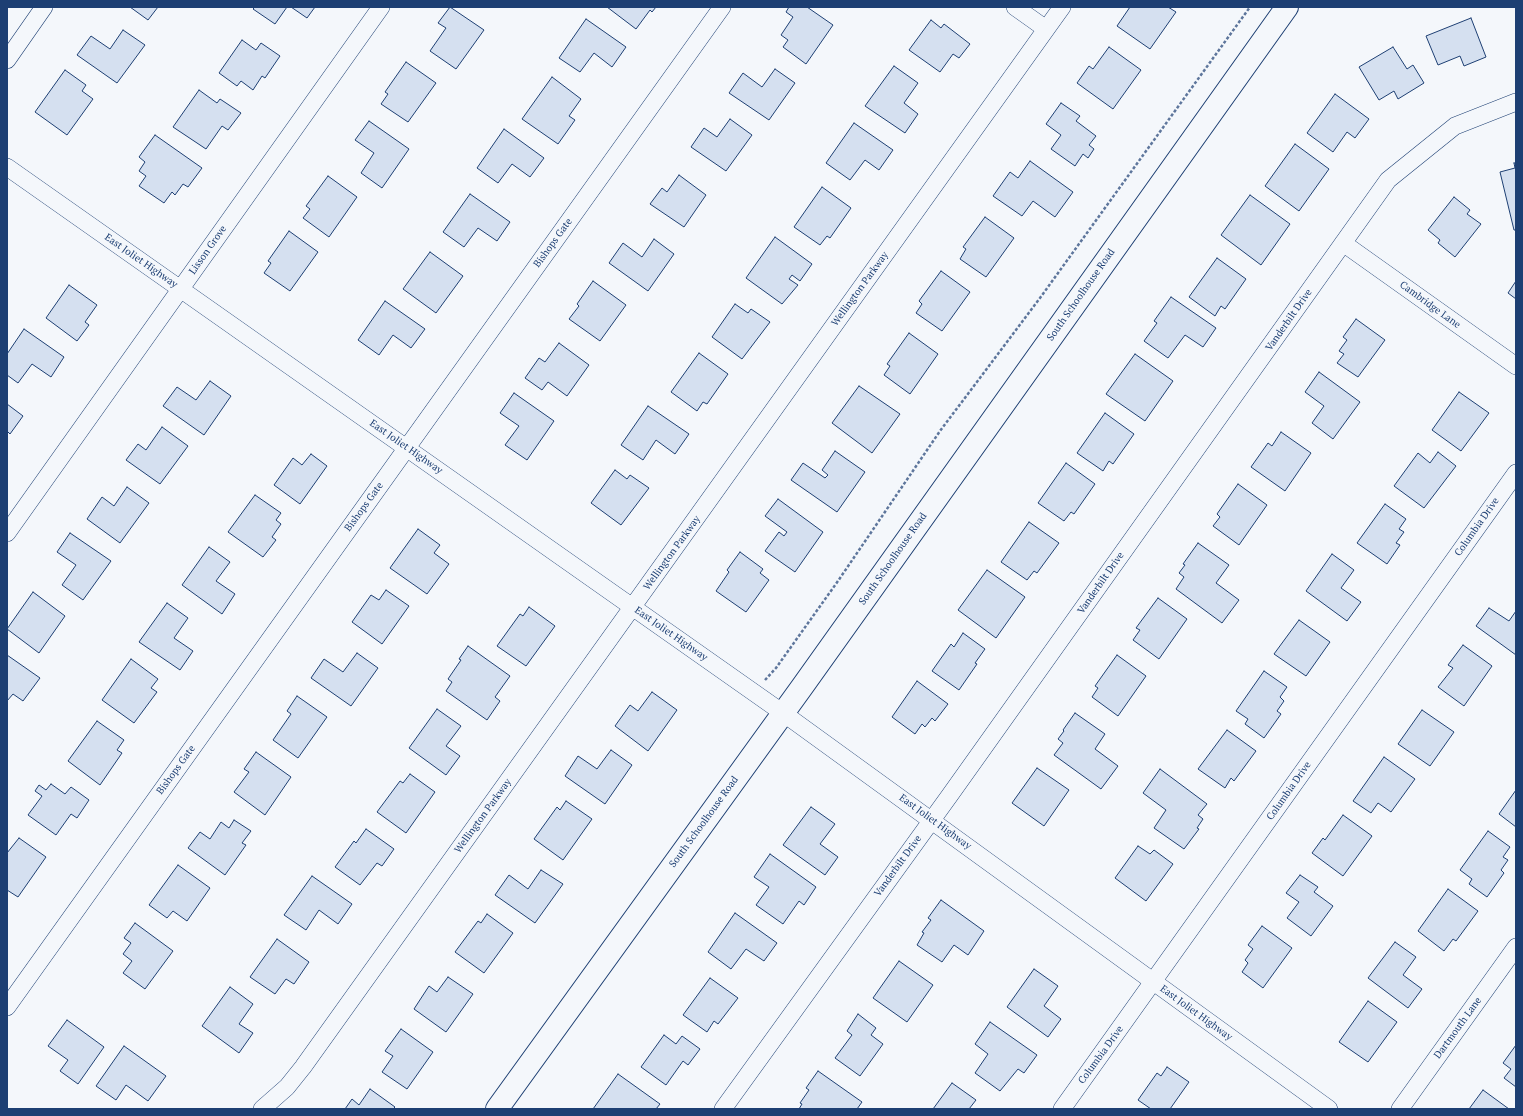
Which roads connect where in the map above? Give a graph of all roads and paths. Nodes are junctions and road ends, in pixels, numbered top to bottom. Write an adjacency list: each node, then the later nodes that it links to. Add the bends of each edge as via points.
1 (44, 7): 9 (street)
2 (381, 7): 13 (street, Lisson Grove)
3 (722, 7): 15 (street, Bishops Gate)
4 (1015, 7): 8 (street)
5 (1062, 7): 8 (street, Wellington Parkway)
6 (1250, 7): 19 (path, via 1040,298 940,431 838,581)
7 (1287, 7): 20 (street, South Schoolhouse Road)
8 (1046, 29): 18 (street, Wellington Parkway)
9 (7, 60)
10 (1516, 102): 12 (street, Vanderbilt Drive, via 1455,126 1412,160 1388,180)
11 (7, 167): 13 (street, East Joliet Highway)
12 (1343, 243): 14 (street, Cambridge Lane); 21 (street, Vanderbilt Drive)
13 (181, 288): 15 (street, East Joliet Highway); 17 (street, Lisson Grove)
14 (1516, 366)
15 (407, 448): 18 (street, East Joliet Highway); 24 (street, Bishops Gate)
16 (1516, 473): 23 (street, Columbia Drive)
17 (7, 533)
18 (633, 607): 19 (street, East Joliet Highway); 25 (street, Wellington Parkway, via 303,1067 287,1087)
19 (755, 694): 20 (street, East Joliet Highway)
20 (783, 713): 21 (street, East Joliet Highway); 26 (street, South Schoolhouse Road)
21 (931, 820): 23 (street, East Joliet Highway); 27 (street, Vanderbilt Drive)
22 (1516, 947): 30 (street, Dartmouth Lane)
23 (1153, 982): 28 (street, Columbia Drive); 29 (street, East Joliet Highway)
24 (7, 1007)
25 (262, 1109)
26 (497, 1109)
27 (723, 1109)
28 (1062, 1109)
29 (1330, 1109)
30 (1400, 1109)

